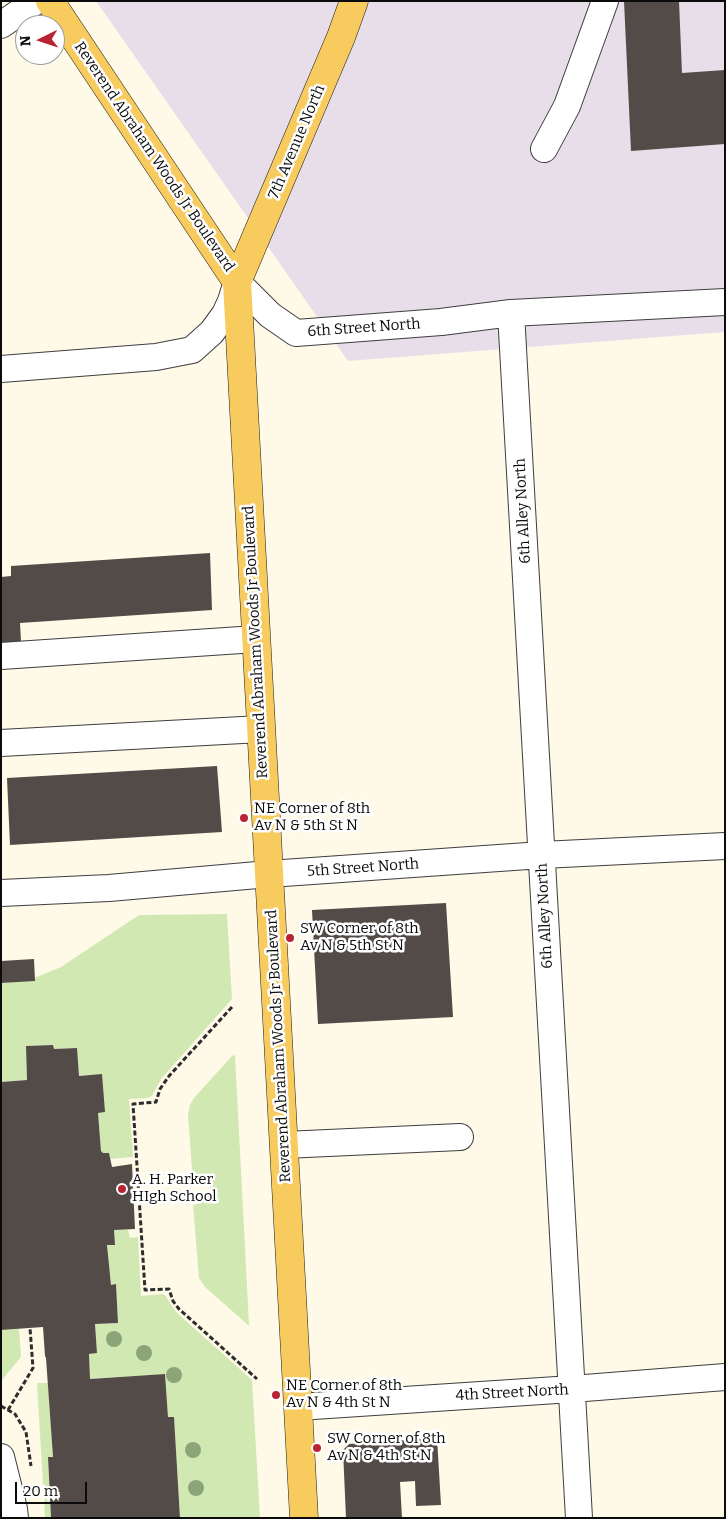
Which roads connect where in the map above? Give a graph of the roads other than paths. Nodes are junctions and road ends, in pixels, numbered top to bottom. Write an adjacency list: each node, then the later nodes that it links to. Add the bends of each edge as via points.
1 (36, 1): 5 (street)
2 (50, 1): 7 (main road, Reverend Abraham Woods Jr Boulevard)
3 (354, 1): 7 (main road, 7th Avenue North)
4 (605, 1): 6 (street, via 567,106)
5 (1, 25)
6 (544, 149)
7 (237, 282): 9 (street, 6th Street North, via 270,315 296,333); 10 (street, via 225,314 212,332 192,350 156,357); 11 (main road, Reverend Abraham Woods Jr Boulevard)
8 (725, 302): 9 (street, 6th Street North)
9 (511, 314): 16 (street, 6th Alley North)
10 (1, 369)
11 (256, 639): 12 (street); 13 (main road, Reverend Abraham Woods Jr Boulevard)
12 (1, 656)
13 (261, 729): 14 (street); 17 (main road, Reverend Abraham Woods Jr Boulevard)
14 (1, 743)
15 (725, 846): 16 (street, 5th Street North)
16 (542, 855): 17 (street, 5th Street North); 22 (street, 6th Alley North)
17 (269, 874): 18 (street, 5th Street North, via 110,888); 20 (main road, Reverend Abraham Woods Jr Boulevard)
18 (1, 893)
19 (460, 1137): 20 (street)
20 (284, 1145): 23 (main road, Reverend Abraham Woods Jr Boulevard)
21 (725, 1377): 22 (street, 4th Street North)
22 (572, 1389): 23 (street, 4th Street North); 27 (street, 6th Alley North)
23 (298, 1407): 26 (main road, Reverend Abraham Woods Jr Boulevard)
24 (1, 1457): 25 (street)
25 (15, 1518)
26 (304, 1518)
27 (579, 1518)

